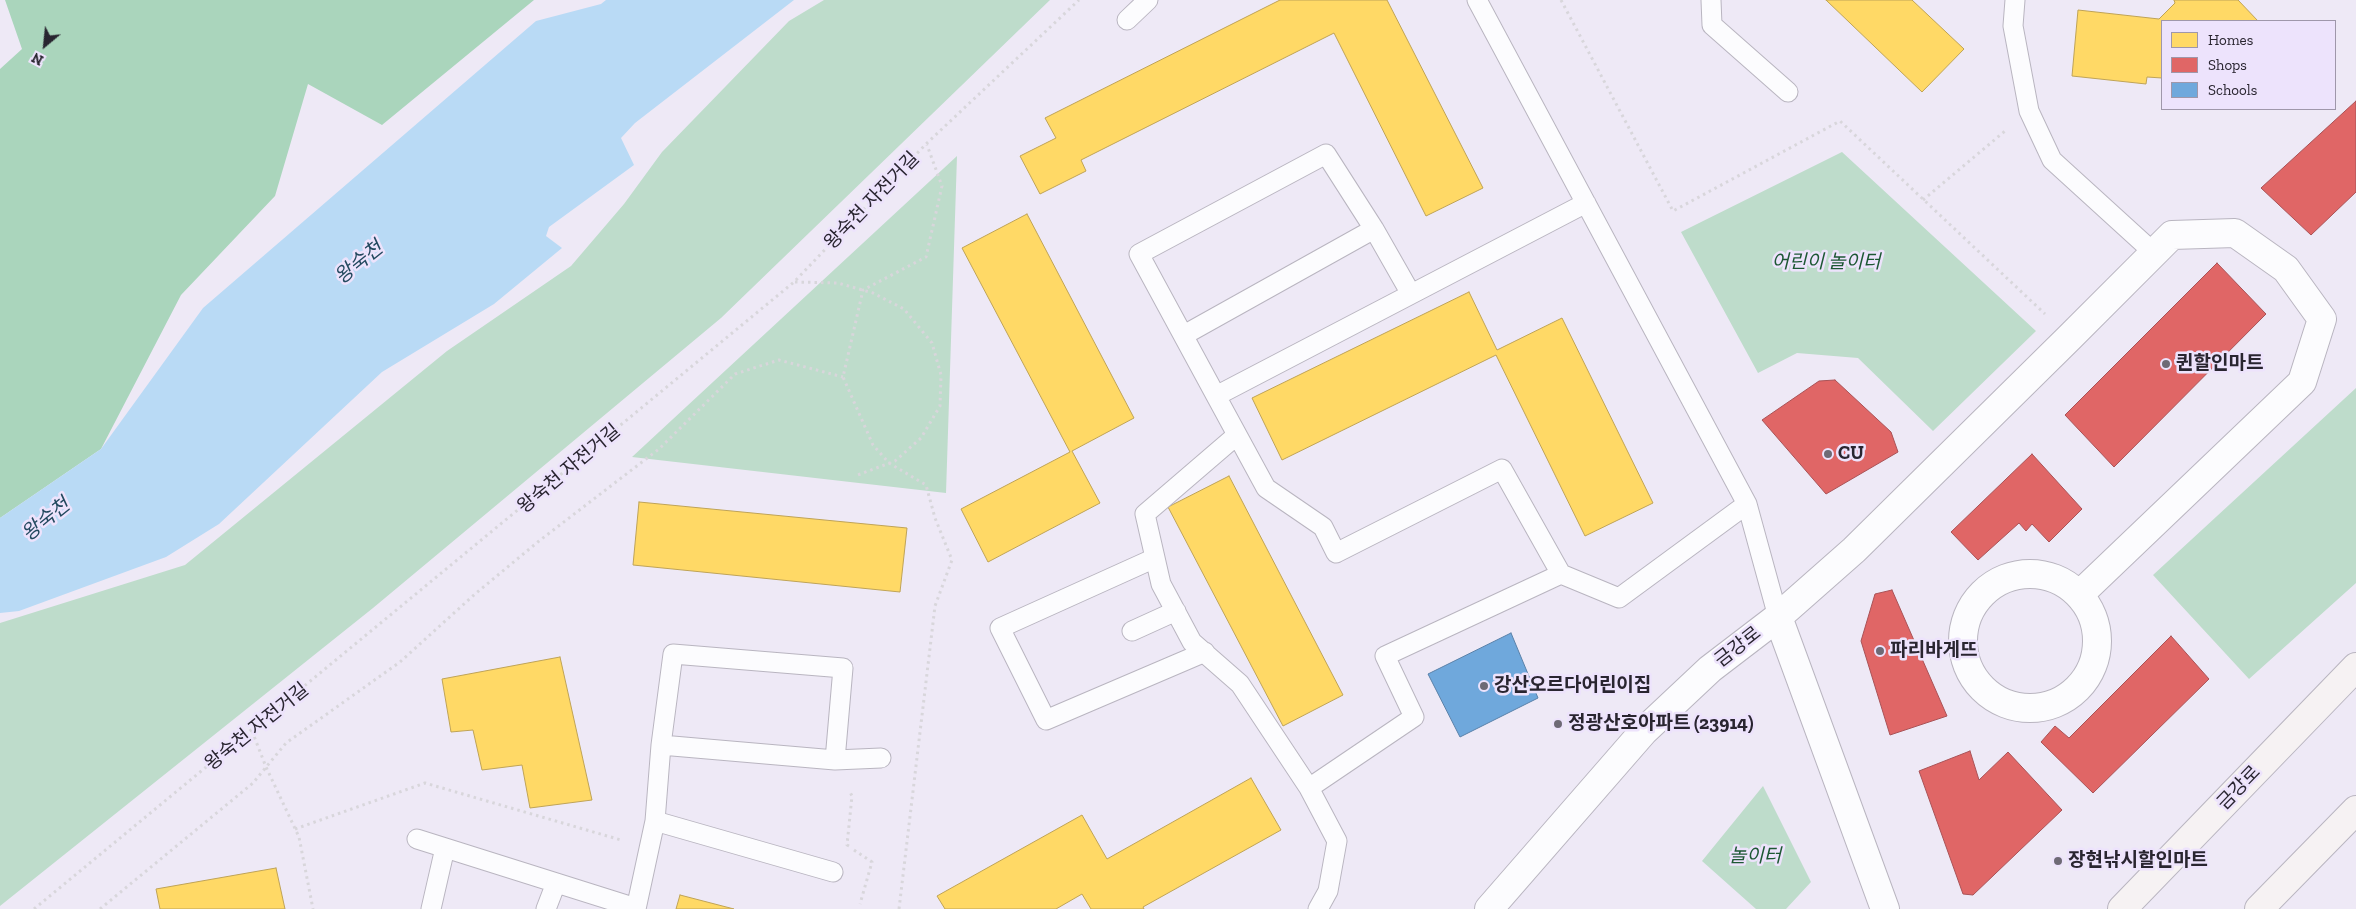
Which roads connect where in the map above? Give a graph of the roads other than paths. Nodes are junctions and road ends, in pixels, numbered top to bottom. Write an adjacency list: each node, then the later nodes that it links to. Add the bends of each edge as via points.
1 (1148, 0): 5 (lane)
2 (1477, 0): 7 (lane)
3 (1711, 0): 6 (lane, via 1712,26)
4 (2015, 0): 9 (lane, via 2013,26 2029,112 2052,160)
5 (1127, 20)
6 (1788, 92)
7 (1586, 203): 10 (lane); 14 (lane)
8 (1374, 229): 10 (lane); 11 (lane); 11 (lane, via 1326,154 1139,254)
9 (2153, 252): 17 (street, via 2172,234 2236,233 2286,269 2322,319 2302,382); 19 (street, via 1854,550)
10 (1411, 294): 12 (lane)
11 (1184, 335): 12 (lane)
12 (1216, 396): 13 (lane)
13 (1237, 435): 15 (lane, via 1145,514); 16 (lane, via 1266,488 1323,527 1336,552 1502,469)
14 (1747, 504): 16 (lane, via 1619,598); 19 (lane)
15 (1155, 558): 18 (lane, via 1161,584); 21 (lane, via 1000,628 1046,720)
16 (1561, 574): 26 (lane, via 1385,656 1414,716)
17 (2079, 595): 17 (street, via 2092,614 2097,636 2096,658 2086,679 2070,695 2050,706 2028,709 2006,704 1986,693 1966,662 1962,633 1968,612 1980,594 1998,581 2026,574 2062,581)
18 (1176, 611): 20 (lane); 21 (lane, via 1192,642)
19 (1778, 617): 37 (street, 금강로, via 1710,669 1644,731); 38 (street, 금강로)
20 (1132, 631)
21 (1204, 652): 26 (lane, via 1240,684)
22 (2356, 667): 39 (main road, 금강로)
23 (661, 745): 25 (lane); 25 (lane, via 673,654 843,668); 28 (lane)
24 (881, 758): 25 (lane)
25 (835, 760)
26 (1309, 788): 36 (lane, via 1337,841 1328,891)
27 (2354, 816): 40 (main road)
28 (656, 821): 31 (lane); 35 (lane)
29 (417, 839): 30 (lane)
30 (445, 848): 32 (lane); 33 (lane)
31 (833, 872)
32 (556, 883): 34 (lane); 35 (lane)
33 (431, 909)
34 (546, 909)
35 (636, 909)
36 (1318, 909)
37 (1490, 909)
38 (1885, 909)
39 (2122, 909)
40 (2259, 909)

